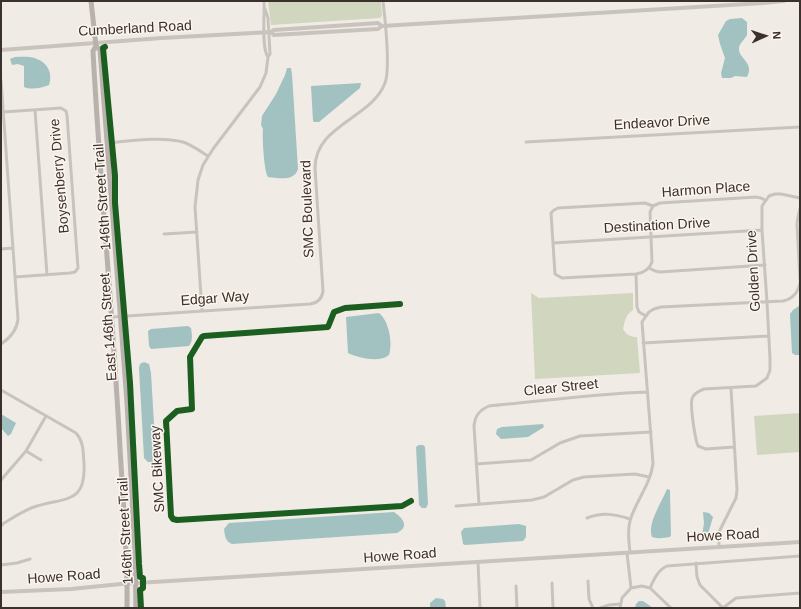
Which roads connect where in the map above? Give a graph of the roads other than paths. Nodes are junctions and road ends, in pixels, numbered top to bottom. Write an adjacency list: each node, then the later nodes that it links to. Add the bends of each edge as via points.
1 (92, 1): 7 (main road, East 146th Street)
2 (264, 1): 6 (street)
3 (383, 1): 5 (street, SMC Boulevard)
4 (784, 1): 5 (street, Cumberland Road)
5 (383, 26): 6 (street, Cumberland Road, via 378,29 282,35); 34 (street, SMC Boulevard, via 388,69 384,86 375,98 328,137 316,159 323,291)
6 (268, 33): 7 (street, Cumberland Road); 15 (street, via 266,73 260,87)
7 (96, 44): 8 (street, Cumberland Road); 14 (main road, East 146th Street, via 100,50); 39 (main road, East 146th Street, via 93,51)
8 (1, 50)
9 (1, 80): 11 (street)
10 (35, 110): 11 (street, Boysenberry Drive); 30 (street); 30 (street, Boysenberry Drive, via 62,108 67,113 78,266 75,272)
11 (3, 112): 25 (street)
12 (800, 127): 13 (street, Endeavor Drive)
13 (526, 142)
14 (107, 143): 15 (street, via 173,140 188,144); 38 (main road, East 146th Street)
15 (208, 156): 21 (street, via 196,191)
16 (800, 198): 17 (street, via 775,194)
17 (765, 200): 18 (street, Harmon Place, via 756,197 660,202); 20 (street, Golden Drive, via 762,206)
18 (653, 206): 23 (street, via 649,215); 24 (street, Harmon Place, via 645,203 556,208 551,214)
19 (800, 208): 32 (street)
20 (762, 230): 23 (street, Destination Drive); 27 (street, Golden Drive)
21 (197, 232): 22 (street); 36 (street)
22 (164, 234)
23 (651, 237): 24 (street, Destination Drive); 28 (street, via 652,262)
24 (553, 243): 29 (street, via 554,274 562,278)
25 (13, 248): 26 (street); 31 (street)
26 (1, 249)
27 (765, 265): 28 (street, via 660,272); 35 (street, Golden Drive)
28 (649, 268): 29 (street)
29 (636, 274): 37 (street, via 637,307 639,312)
30 (47, 275): 31 (street)
31 (15, 277): 42 (street, via 17,325 8,339)
32 (800, 280)
33 (800, 283): 35 (street, via 798,290 788,300)
34 (319, 300): 36 (street, Edgar Way, via 310,304)
35 (767, 302): 37 (street, via 661,307); 40 (street, Golden Drive)
36 (202, 311): 38 (street, Edgar Way)
37 (646, 316): 41 (street, via 642,322)
38 (121, 317): 39 (street, Edgar Way); 69 (main road, East 146th Street)
39 (112, 318): 70 (main road, East 146th Street)
40 (768, 336): 41 (street); 43 (street, Golden Drive, via 770,370 767,378 756,386)
41 (643, 343): 45 (street)
42 (1, 344)
43 (731, 388): 48 (street); 48 (street, via 704,389 696,392 692,399 698,446 706,449)
44 (1, 390): 46 (street)
45 (647, 392): 47 (street); 51 (street, Clear Street, via 489,406 474,418)
46 (46, 416): 49 (street); 58 (street, via 78,435 81,441 84,481 77,493 69,499 33,507)
47 (651, 432): 51 (street, via 574,437 531,460); 52 (street, via 653,463)
48 (734, 447): 60 (street, via 736,498 719,532)
49 (26, 451): 50 (street); 53 (street)
50 (41, 460)
51 (476, 464): 54 (street)
52 (650, 477): 54 (street, via 635,474 584,477 573,480 544,497); 57 (street)
53 (1, 480)
54 (479, 504): 55 (street)
55 (456, 506)
56 (587, 518): 57 (street, via 612,514)
57 (630, 519): 61 (street)
58 (1, 526)
59 (800, 542): 60 (street, Howe Road)
60 (720, 547): 61 (street, Howe Road)
61 (629, 553): 64 (street, Howe Road); 72 (street)
62 (800, 556): 65 (street)
63 (30, 559): 66 (street, via 17,564)
64 (478, 562): 69 (street, Howe Road); 79 (street)
65 (696, 563): 73 (street, via 662,568); 85 (street, via 700,585)
66 (1, 565)
67 (588, 581): 82 (street, via 589,599)
68 (552, 582): 81 (street)
69 (136, 583): 70 (street, Howe Road); 78 (main road, East 146th Street)
70 (127, 584): 74 (street, Howe Road); 77 (main road, East 146th Street)
71 (516, 586): 80 (street)
72 (631, 588): 73 (street); 76 (street, via 622,598)
73 (650, 588): 84 (street)
74 (1, 592)
75 (800, 593): 85 (street, via 736,598)
76 (620, 606): 83 (street, via 609,605)
77 (127, 608)
78 (136, 608)
79 (480, 608)
80 (517, 608)
81 (553, 608)
82 (593, 608)
83 (600, 608)
84 (671, 608)
85 (723, 608)

